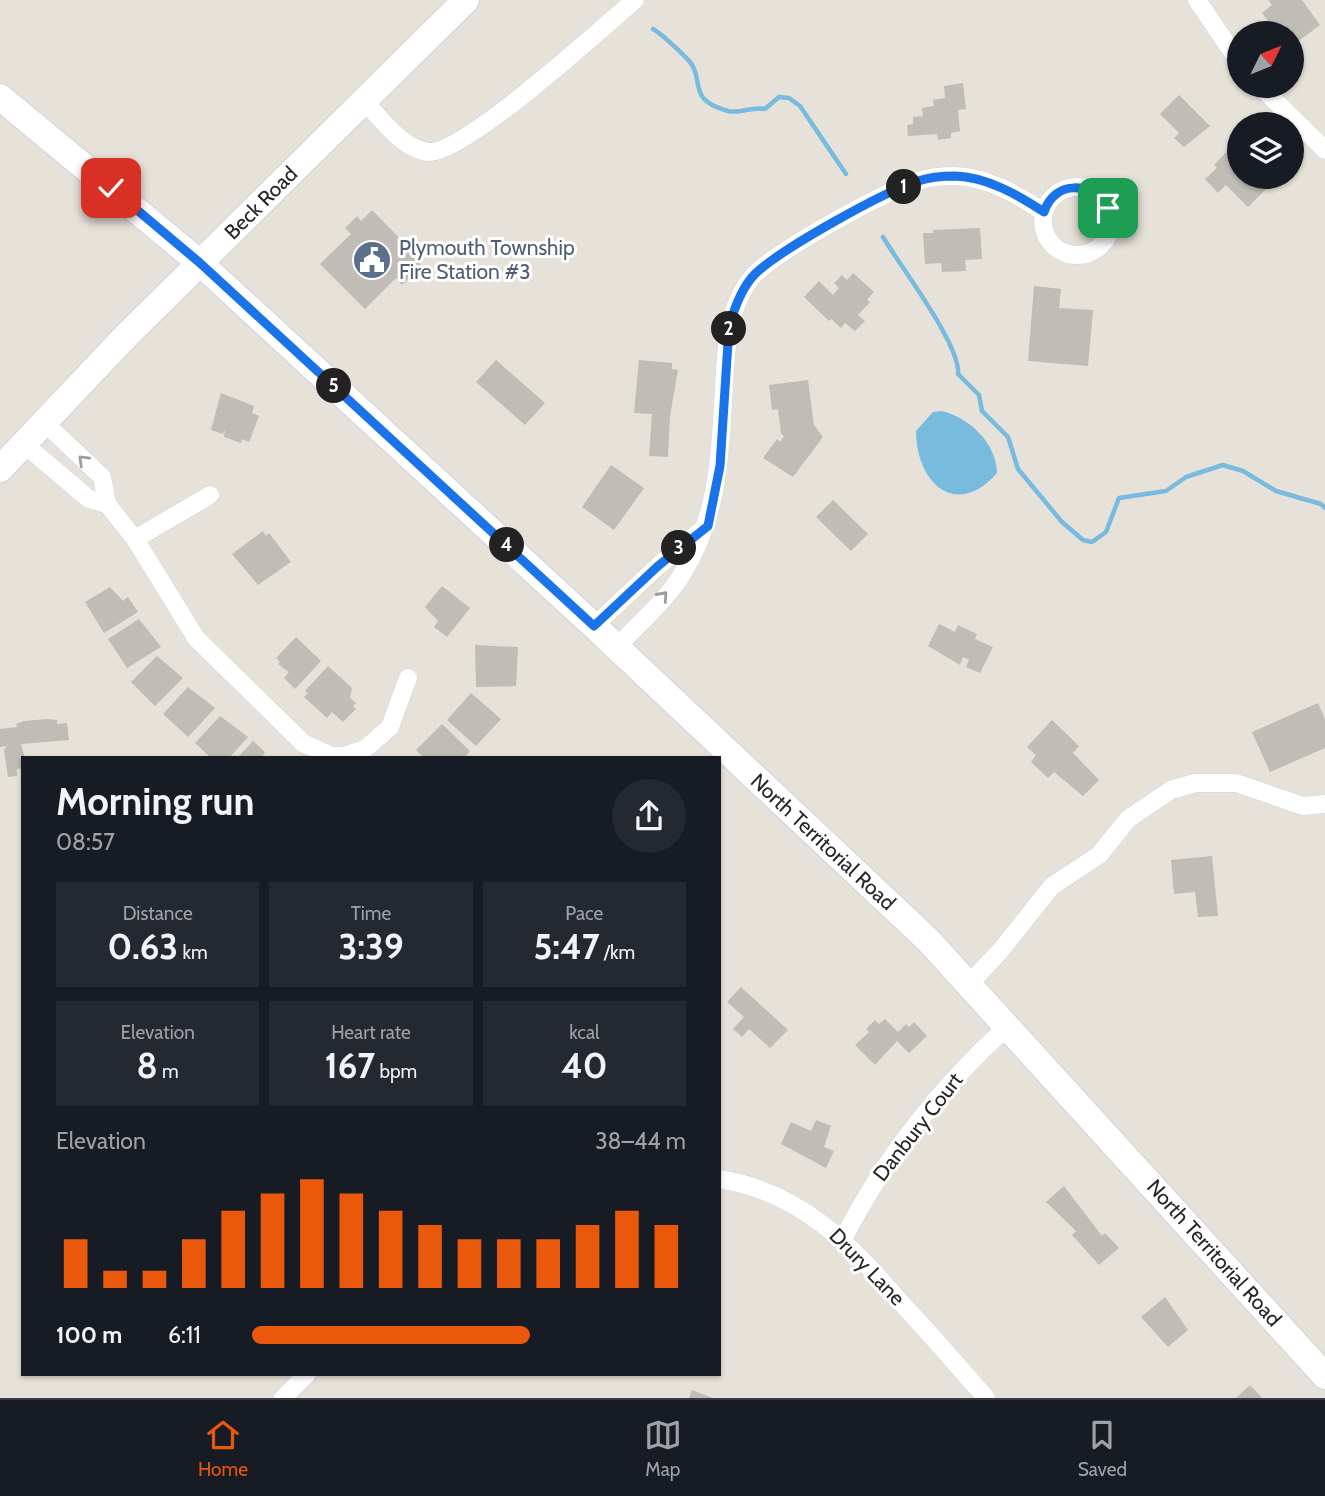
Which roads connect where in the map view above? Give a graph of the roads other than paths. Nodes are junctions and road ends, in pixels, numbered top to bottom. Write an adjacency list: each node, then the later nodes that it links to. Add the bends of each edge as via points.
1 (466, 0): 7 (main road, Beck Road)
2 (635, 0): 7 (street, via 487,123 443,150 411,147)
3 (1197, 0): 4 (street)
4 (1227, 44)
5 (0, 97): 10 (main road, North Territorial Road)
6 (1272, 98): 8 (street)
7 (363, 100): 10 (main road, Beck Road)
8 (1325, 150)
9 (1044, 212): 16 (street, via 1019,195 984,182 957,176 920,180 780,255 754,275 729,327 720,466)
10 (200, 263): 11 (main road, Beck Road); 18 (main road, North Territorial Road)
11 (46, 424): 12 (main road, Beck Road); 15 (street, one-way to 11, via 102,477)
12 (25, 444): 13 (main road, Beck Road); 15 (street, via 89,499)
13 (0, 469)
14 (210, 495): 17 (street)
15 (107, 503): 17 (street)
16 (708, 526): 18 (street); 19 (street, one-way to 16, via 683,573)
17 (135, 540): 20 (street, via 207,652 311,748 331,756 365,749 390,727)
18 (594, 626): 19 (main road, North Territorial Road)
19 (617, 647): 22 (main road, North Territorial Road)
20 (408, 678)
21 (1325, 804): 22 (street, via 1303,806 1236,783 1195,783 1171,790 1128,819 1099,855 1052,886)
22 (969, 984): 23 (main road, North Territorial Road)
23 (1008, 1026): 25 (street, Danbury Court, via 957,1074 916,1122 874,1182); 27 (main road, North Territorial Road)
24 (721, 1180): 25 (street, Drury Lane, via 780,1196)
25 (843, 1239): 29 (street, Drury Lane)
26 (305, 1376): 28 (street)
27 (1325, 1376)
28 (283, 1398)
29 (986, 1398)

